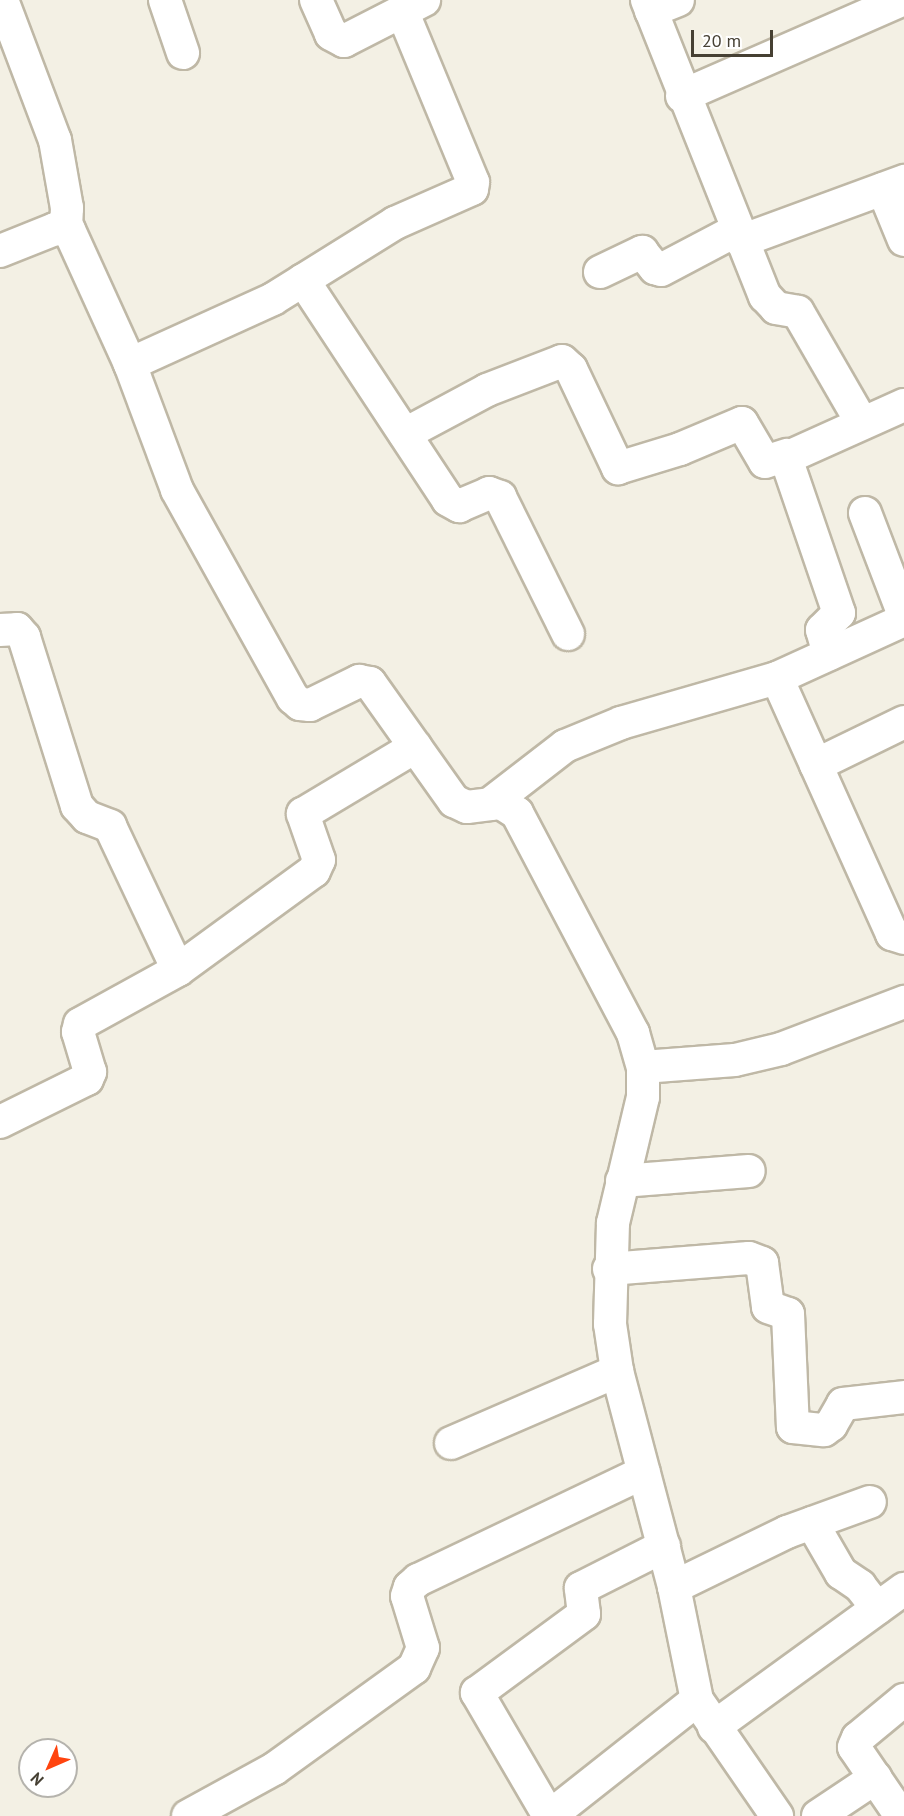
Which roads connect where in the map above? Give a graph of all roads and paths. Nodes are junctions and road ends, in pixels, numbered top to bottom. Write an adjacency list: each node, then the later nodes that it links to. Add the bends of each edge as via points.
1 (2, 0): 10 (street, via 56,140 67,208)
2 (165, 0): 7 (street)
3 (316, 0): 6 (street, via 331,34 344,41)
4 (902, 0): 8 (street)
5 (658, 4): 8 (street)
6 (413, 5): 15 (street, via 474,182 472,189 396,223)
7 (183, 53)
8 (682, 96): 11 (street)
9 (894, 185): 11 (street); 12 (street)
10 (66, 229): 13 (street, via 55,229); 16 (street)
11 (739, 236): 14 (street, via 661,270 642,252); 18 (street, via 769,303 798,312)
12 (904, 240)
13 (0, 251)
14 (600, 272)
15 (303, 280): 16 (street, via 273,299); 19 (street)
16 (130, 364): 29 (street, via 177,490 293,698 310,705 365,681)
17 (904, 405): 18 (street)
18 (862, 423): 20 (street)
19 (405, 434): 20 (street, via 487,390 562,361 571,369 618,468 680,449 742,423 765,462); 25 (street, via 454,505 489,493 500,497)
20 (787, 455): 26 (street, via 785,462 839,613 822,630)
21 (865, 513): 22 (street)
22 (904, 615)
23 (904, 620): 26 (street)
24 (0, 630): 33 (street, via 17,629 24,637 77,806 87,817 110,826)
25 (567, 634)
26 (830, 654): 27 (street)
27 (777, 678): 30 (street); 31 (street, via 621,723 566,746)
28 (904, 722): 30 (street)
29 (415, 747): 31 (street, via 454,801 467,807); 33 (street, via 307,809 303,818 318,867)
30 (816, 765): 32 (street, via 892,934)
31 (490, 804): 35 (street, via 501,803 517,813 633,1033)
32 (904, 938)
33 (178, 970): 36 (street, via 80,1024 78,1032 90,1072 87,1079)
34 (904, 1002): 35 (street, via 782,1049 735,1060)
35 (643, 1067): 38 (street, via 643,1097)
36 (0, 1122)
37 (749, 1171): 38 (street)
38 (622, 1181): 39 (street)
39 (609, 1269): 40 (street, via 610,1324); 41 (street, via 749,1258 762,1263 768,1307 788,1314 793,1426 828,1429 843,1404)
40 (617, 1371): 42 (street); 43 (street)
41 (904, 1397)
42 (451, 1443)
43 (644, 1472): 46 (street); 54 (street, via 418,1580 407,1596 423,1648 414,1668 274,1769)
44 (870, 1502): 45 (street)
45 (812, 1523): 47 (street, via 742,1552); 49 (street, via 841,1573 860,1586)
46 (664, 1546): 47 (street); 55 (street, via 581,1588 584,1614 477,1693)
47 (675, 1587): 50 (street)
48 (904, 1589): 49 (street)
49 (877, 1608): 52 (street)
50 (697, 1700): 52 (street); 55 (street)
51 (904, 1700): 53 (street, via 854,1743)
52 (714, 1727): 56 (street)
53 (875, 1778): 57 (street); 58 (street)
54 (188, 1816)
55 (550, 1816)
56 (777, 1816)
57 (818, 1816)
58 (901, 1816)

